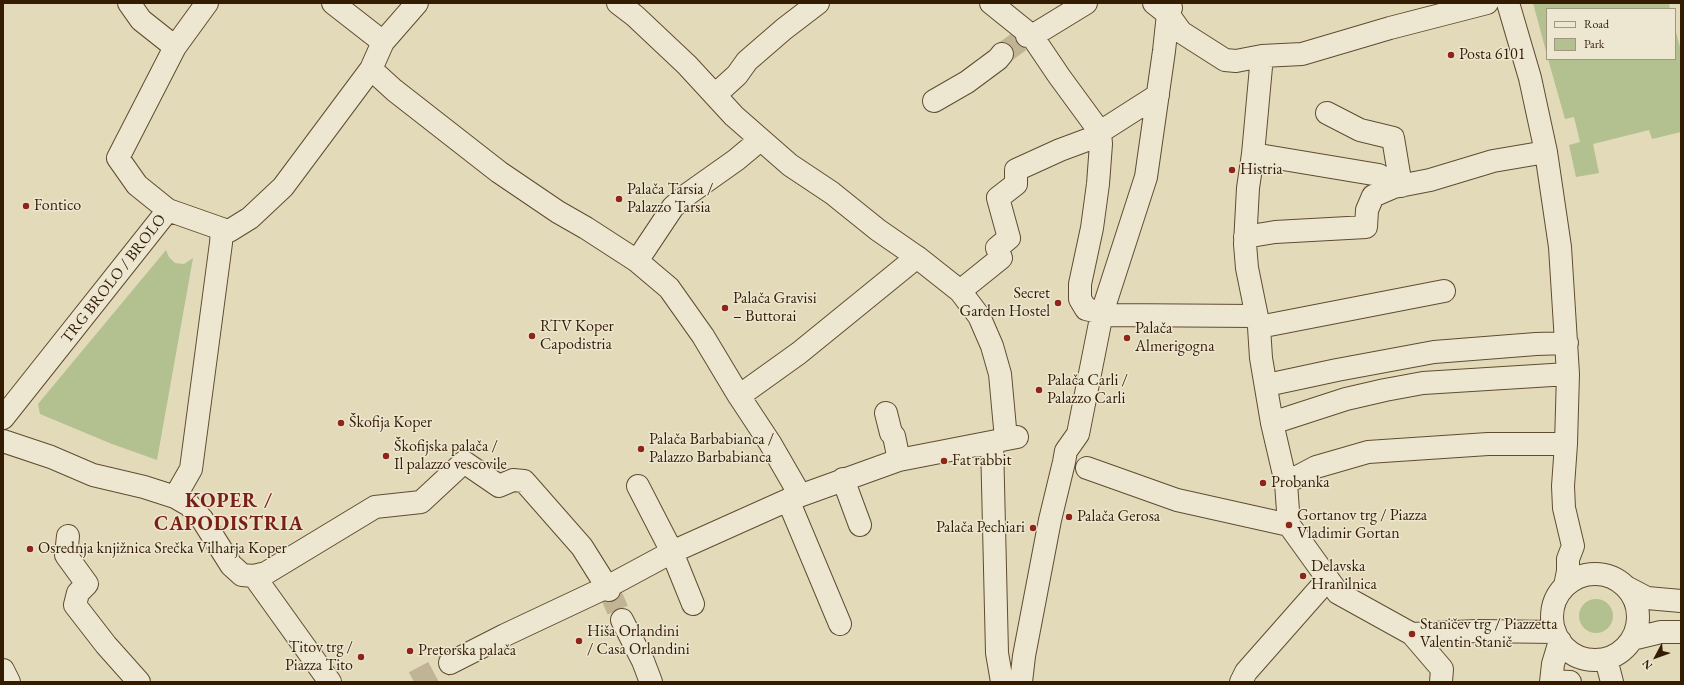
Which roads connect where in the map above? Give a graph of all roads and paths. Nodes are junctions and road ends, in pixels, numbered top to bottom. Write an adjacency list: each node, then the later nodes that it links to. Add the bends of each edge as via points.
1 (129, 3): 14 (street, via 141,20)
2 (207, 3): 14 (street)
3 (333, 3): 13 (street)
4 (417, 3): 13 (street)
5 (618, 3): 19 (street, via 687,65)
6 (818, 3): 19 (street, via 784,28 747,61 737,75)
7 (991, 3): 12 (street)
8 (1086, 3): 12 (street)
9 (1487, 3): 16 (street, via 1302,54)
10 (1508, 3): 24 (street, via 1530,78)
11 (1166, 7): 16 (street, via 1181,32 1225,60 1236,61); 18 (street)
12 (1030, 36): 22 (street)
13 (383, 42): 17 (street)
14 (175, 47): 27 (street, via 118,158 137,185)
15 (1002, 54): 20 (street, via 968,82)
16 (1262, 56): 25 (street)
17 (371, 69): 28 (street, via 283,187 250,218 229,230); 31 (street, via 394,90 500,172)
18 (1158, 95): 22 (street); 34 (street, via 1146,177)
19 (715, 96): 23 (street)
20 (934, 101)
21 (1327, 113): 26 (street, via 1360,130 1393,138)
22 (1100, 132): 32 (street, via 1096,137 1016,170 1016,184 998,198 1010,238 997,248 1001,258); 34 (street, via 1098,184 1080,284 1080,299 1086,310)
23 (760, 140): 30 (street, via 790,165); 31 (street, via 674,207)
24 (1546, 152): 26 (street, via 1493,161 1430,180); 36 (street, via 1560,247)
25 (1253, 154): 26 (street, via 1379,175); 29 (street, via 1248,188)
26 (1397, 186): 29 (street, via 1373,196 1367,210 1366,227 1275,232)
27 (168, 210): 28 (street, TRG BROLO / BROLO); 41 (street, TRG BROLO / BROLO)
28 (222, 229): 51 (street, via 191,469)
29 (1246, 237): 35 (street, via 1247,268)
30 (917, 257): 32 (street); 39 (street, via 799,353)
31 (637, 261): 39 (street, via 669,288 703,336)
32 (960, 291): 43 (street, via 979,316 992,346 1000,374)
33 (1444, 291): 35 (street)
34 (1102, 313): 35 (street); 78 (street, via 1078,434 1066,452 1052,512)
35 (1258, 321): 38 (street, via 1261,358)
36 (1567, 344): 37 (street); 38 (street, via 1434,352)
37 (1568, 374): 42 (street, via 1423,383 1346,399); 45 (street)
38 (1267, 386): 42 (street)
39 (739, 396): 52 (street, via 770,443)
40 (886, 413): 46 (street)
41 (3, 418)
42 (1272, 423): 49 (street)
43 (1005, 439): 46 (street); 77 (street, via 992,515 997,653)
44 (3, 441): 51 (street, via 51,457 93,476)
45 (1566, 444): 49 (street, via 1488,444 1368,452 1316,467); 56 (street, via 1564,508)
46 (899, 460): 48 (street)
47 (1087, 468): 54 (street, via 1177,500)
48 (843, 479): 52 (street); 53 (street)
49 (1286, 483): 54 (street)
50 (638, 486): 57 (street)
51 (175, 497): 59 (street, via 189,505 202,519 231,565 242,575)
52 (794, 497): 57 (street); 67 (street)
53 (860, 525)
54 (1289, 525): 61 (street)
55 (68, 536): 75 (street, via 66,555 87,584 78,593 75,605 106,645)
56 (1573, 546): 58 (street, via 1585,554); 60 (street, via 1568,559)
57 (672, 552): 63 (street); 65 (street)
58 (1599, 574): 60 (street, via 1575,579); 62 (street, via 1610,576)
59 (254, 576): 63 (street, via 266,573 375,507 421,502 464,462 499,486 513,480 524,481 582,547); 74 (street)
60 (1565, 586): 70 (street, via 1555,603 1553,623)
61 (1329, 587): 69 (street); 79 (street, via 1246,672)
62 (1628, 588): 64 (street, via 1647,598); 71 (street, via 1635,600 1638,613 1638,627)
63 (608, 589): 73 (street)
64 (1681, 601)
65 (693, 604)
66 (622, 620): 76 (street)
67 (840, 624)
68 (1681, 632): 71 (street, via 1661,632)
69 (1412, 634): 70 (street, via 1462,632); 80 (street, via 1442,669)
70 (1558, 637): 72 (street, via 1570,651 1583,658); 81 (street, via 1553,664)
71 (1632, 639): 72 (street, via 1623,650)
72 (1606, 659): 82 (street)
73 (450, 663)
74 (326, 677)
75 (140, 682)
76 (651, 682)
77 (1002, 682)
78 (1021, 682)
79 (1241, 682)
80 (1441, 682)
81 (1558, 682)
82 (1612, 682)

